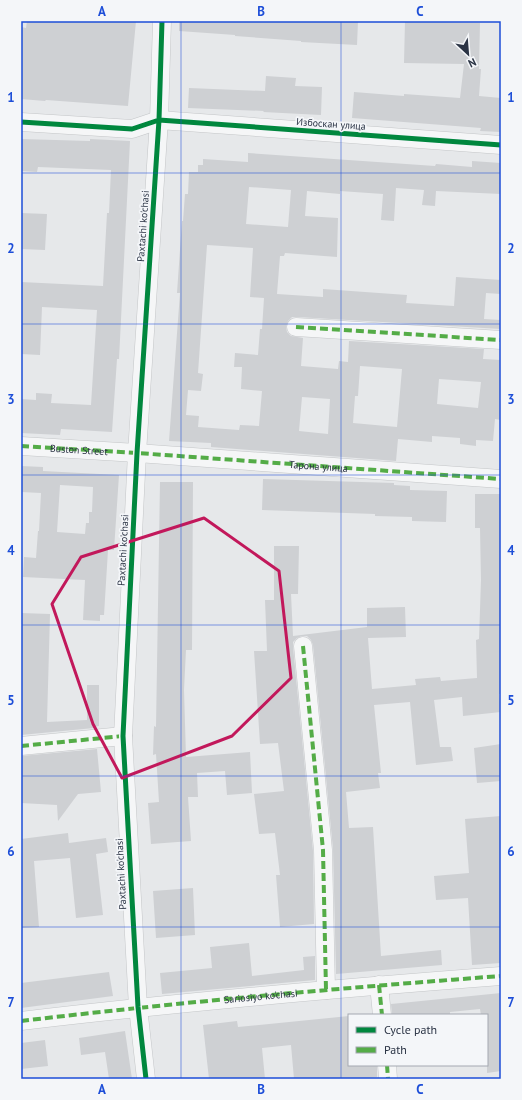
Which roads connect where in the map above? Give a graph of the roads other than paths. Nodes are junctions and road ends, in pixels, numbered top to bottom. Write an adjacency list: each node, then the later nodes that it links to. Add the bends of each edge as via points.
1 (162, 21): 2 (street, Paxtachi ko'chasi)
2 (159, 120): 3 (street, via 132,129); 4 (street, Избоскан улица); 8 (street, Paxtachi ko'chasi)
3 (21, 122)
4 (501, 145)
5 (296, 327): 6 (street)
6 (501, 340)
7 (21, 446): 8 (street, Buston Street)
8 (136, 453): 9 (street, Тарона улица); 11 (street, Paxtachi ko'chasi)
9 (501, 479)
10 (303, 646): 15 (street, via 322,850)
11 (123, 736): 12 (street); 16 (street, Paxtachi ko'chasi)
12 (21, 746)
13 (501, 976): 14 (street, Sariosiyo ko'chasi)
14 (379, 985): 15 (street, Sariosiyo ko'chasi); 17 (street)
15 (326, 990): 16 (street, Sariosiyo ko'chasi)
16 (138, 1007): 18 (street, Sariosiyo ko'chasi); 20 (street, Paxtachi ko'chasi)
17 (382, 1014)
18 (21, 1021)
19 (387, 1066): 21 (street)
20 (146, 1079)
21 (388, 1079)

